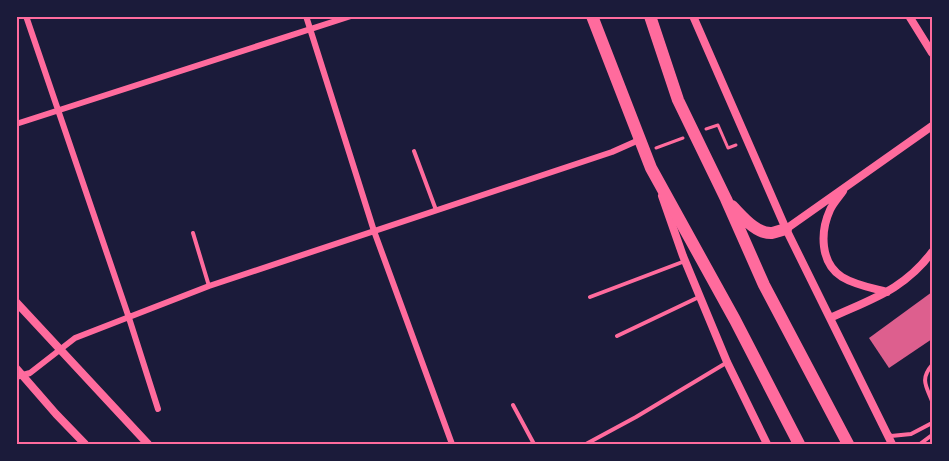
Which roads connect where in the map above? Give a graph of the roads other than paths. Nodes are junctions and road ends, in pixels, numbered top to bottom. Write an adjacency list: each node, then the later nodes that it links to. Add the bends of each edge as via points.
1 (26, 16): 12 (street)
2 (306, 16): 9 (street)
3 (351, 16): 9 (street)
4 (592, 16): 15 (highway)
5 (650, 16): 10 (highway)
6 (654, 16): 10 (highway)
7 (693, 16): 21 (street)
8 (909, 16): 11 (street)
9 (310, 30): 12 (street); 22 (street)
10 (656, 32): 19 (highway, via 678,100)
11 (933, 53)
12 (59, 111): 13 (street); 31 (street)
13 (16, 124)
14 (933, 126): 18 (street)
15 (639, 140): 17 (highway); 20 (street)
16 (414, 152): 20 (lane)
17 (651, 168): 25 (street); 50 (highway)
18 (847, 185): 21 (street); 27 (street, via 830,209 825,225 825,256 843,277)
19 (726, 199): 21 (highway, via 757,229 772,233); 51 (highway, via 764,285)
20 (436, 210): 22 (street)
21 (786, 229): 32 (street)
22 (374, 231): 26 (street); 46 (street)
23 (193, 233): 26 (lane)
24 (933, 252): 27 (street, via 914,274)
25 (685, 261): 28 (lane); 29 (street)
26 (209, 286): 31 (street)
27 (887, 292): 32 (street)
28 (590, 297)
29 (700, 297): 33 (lane); 35 (street)
30 (16, 302): 34 (street)
31 (129, 318): 34 (street, via 75,338); 40 (street)
32 (830, 318): 42 (street)
33 (616, 336)
34 (59, 349): 37 (street, via 30,373); 45 (street)
35 (727, 362): 48 (lane); 49 (street)
36 (933, 365): 38 (lane, via 924,380)
37 (19, 373): 44 (street)
38 (933, 401)
39 (513, 405): 47 (lane)
40 (158, 409)
41 (933, 423): 42 (lane, via 911,434 891,436)
42 (886, 432): 52 (street)
43 (933, 435): 53 (lane)
44 (85, 444)
45 (148, 444)
46 (452, 444)
47 (534, 444)
48 (586, 444)
49 (767, 444)
50 (799, 444)
51 (848, 444)
52 (892, 444)
53 (920, 444)

